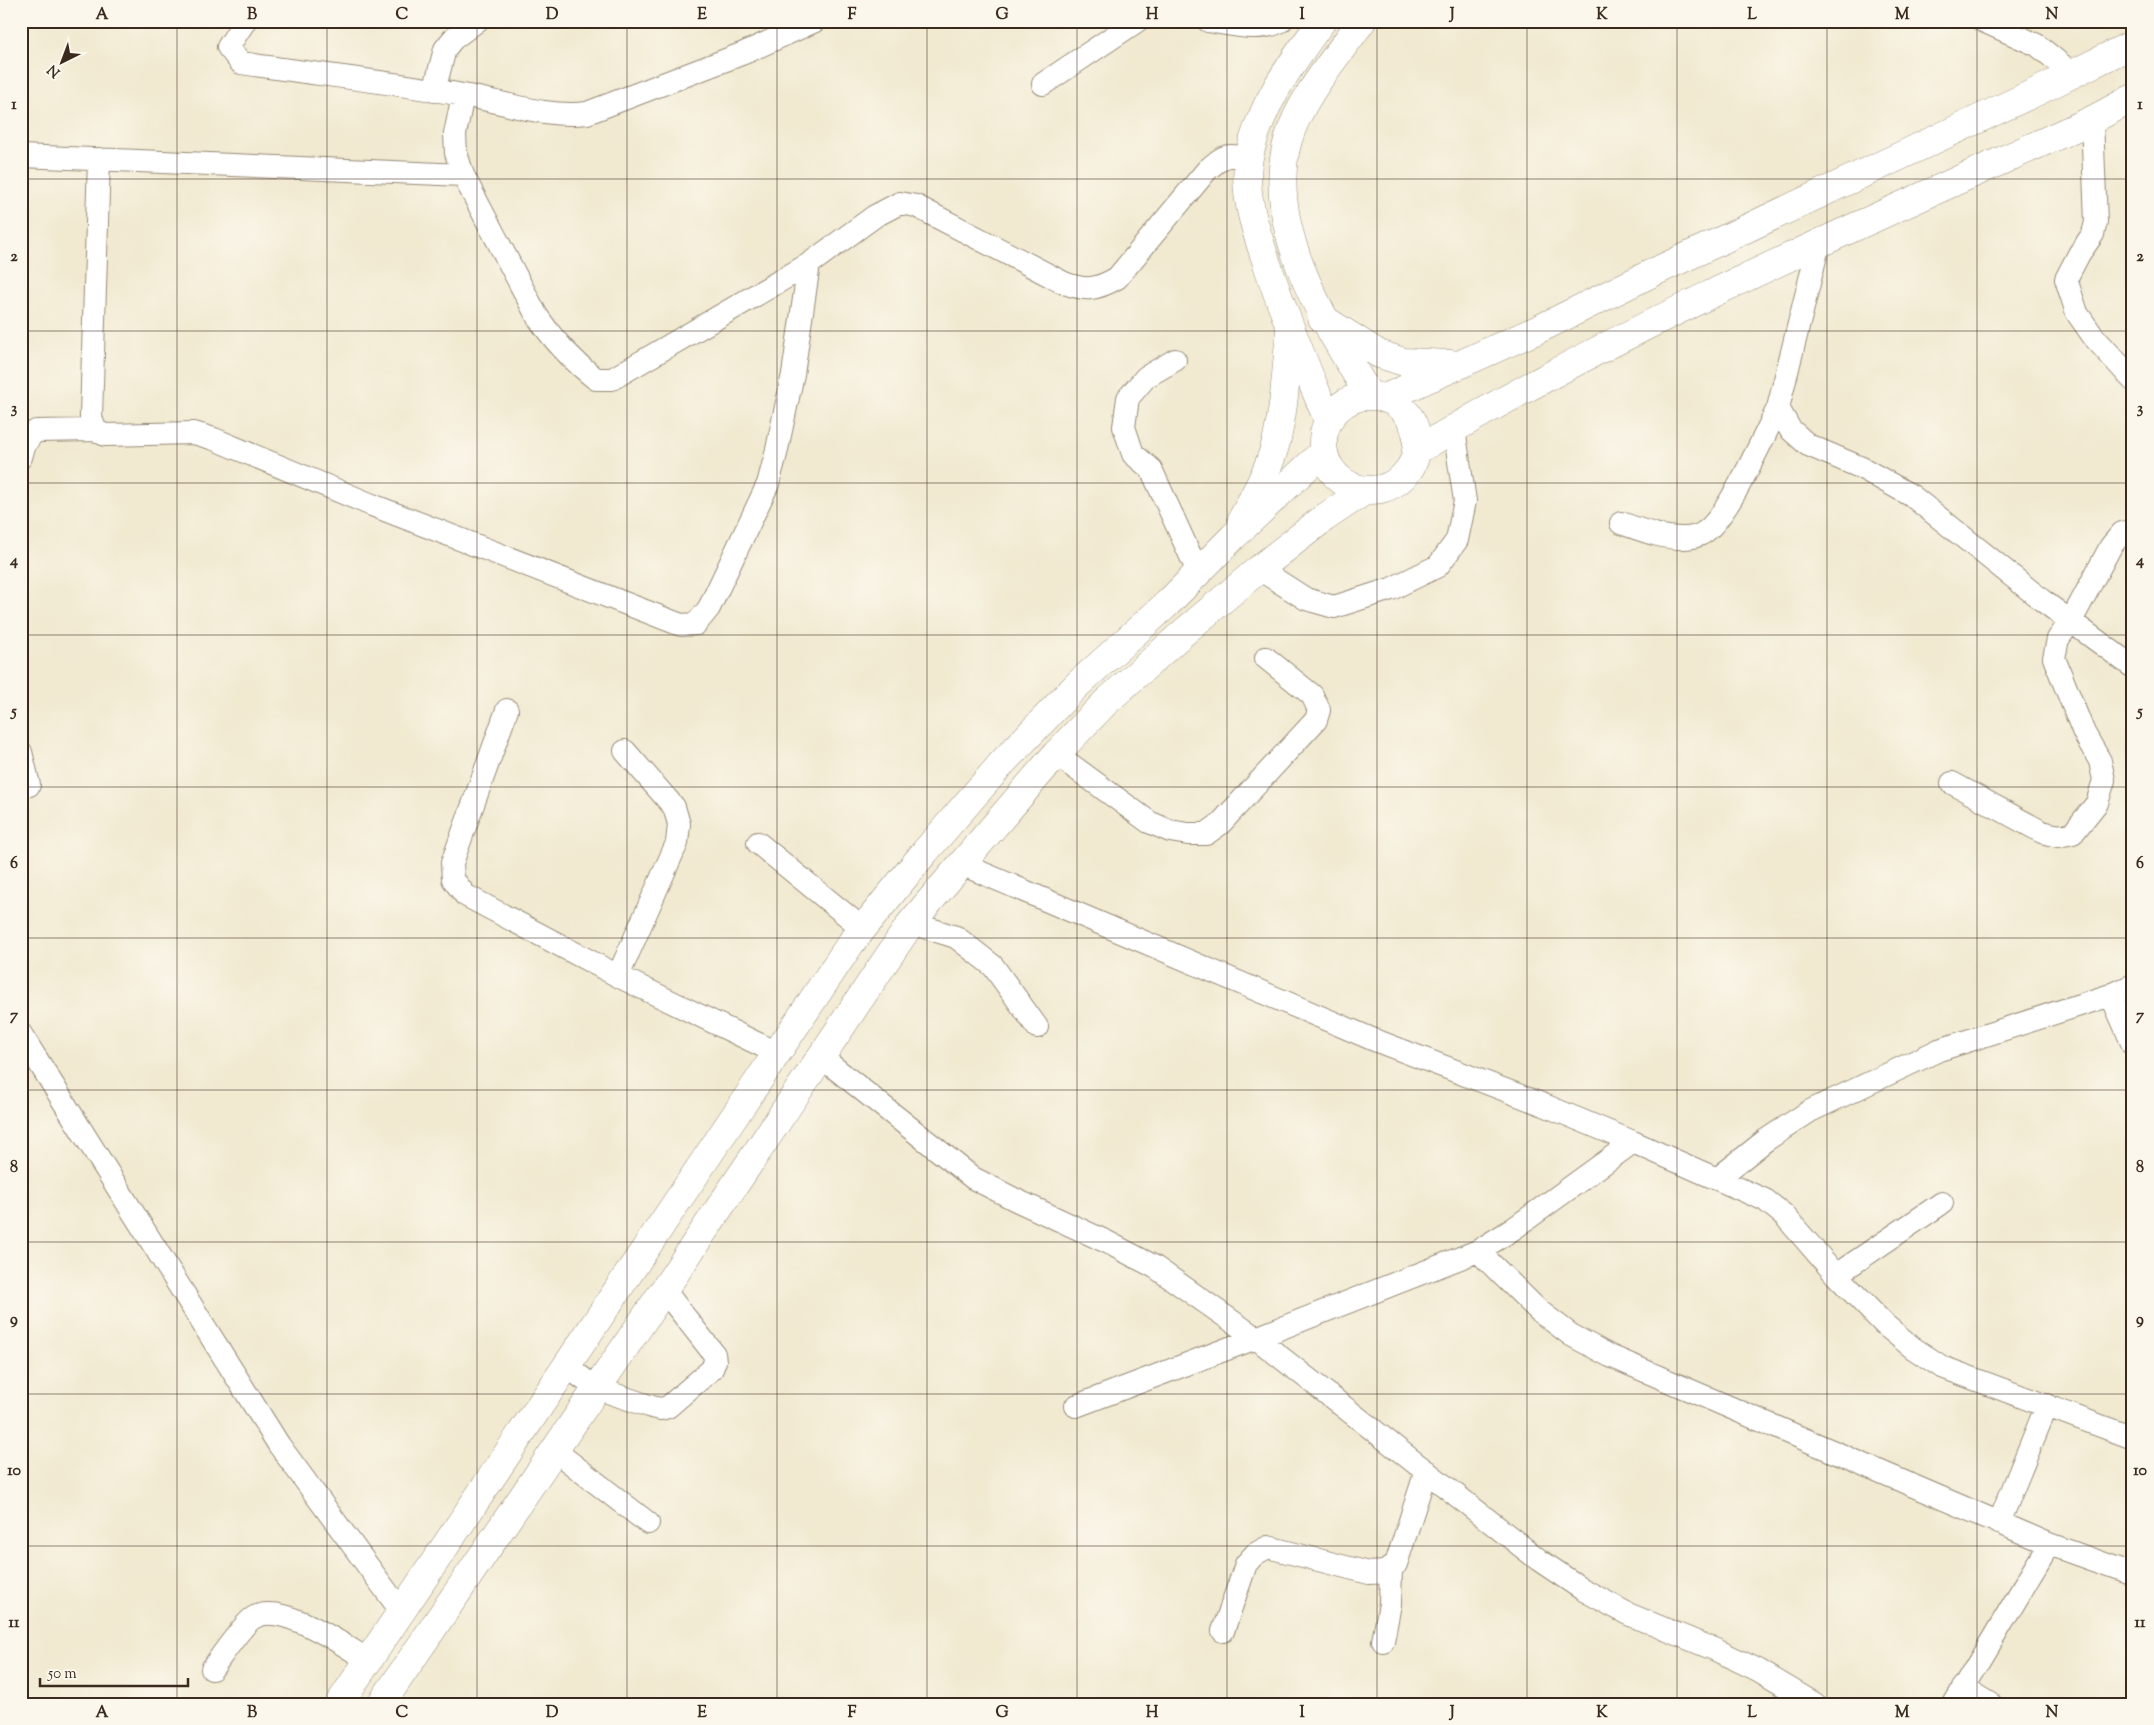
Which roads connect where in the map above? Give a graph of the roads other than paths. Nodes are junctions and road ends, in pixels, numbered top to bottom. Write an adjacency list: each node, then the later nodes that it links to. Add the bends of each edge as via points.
1 (245, 21): 13 (street, via 228,47 241,63)
2 (477, 21): 13 (street, via 445,49)
3 (815, 21): 14 (street, via 744,53 587,113 548,112)
4 (1137, 21): 12 (street)
5 (1208, 21): 6 (street, via 1257,28)
6 (1281, 21)
7 (1322, 21): 19 (main road, via 1268,101)
8 (1362, 21): 23 (main road, via 1298,115 1288,139 1283,164 1281,193 1287,220 1308,288)
9 (1983, 21): 11 (street, via 2037,44)
10 (2133, 44): 11 (main road)
11 (2073, 74): 26 (main road)
12 (1043, 84)
13 (434, 91): 14 (street)
14 (463, 95): 20 (street, via 454,134)
15 (2133, 98): 16 (main road)
16 (2092, 120): 21 (main road); 27 (street, via 2096,222 2093,234 2066,279 2077,313)
17 (21, 156): 18 (street)
18 (99, 159): 20 (street); 32 (street, via 91,417)
19 (1249, 159): 22 (street, via 1231,154 1207,170 1117,278 1100,287 1080,289 1064,283 916,206 900,204 875,216); 24 (main road, via 1248,187 1254,223)
20 (463, 174): 22 (street, via 537,316 566,353 596,379 612,379)
21 (1819, 243): 29 (street); 31 (main road, via 1645,328)
22 (809, 264): 32 (street, via 793,374 768,484 709,608 696,624 681,626 657,618 194,433 105,435)
23 (1322, 318): 26 (main road, via 1379,354 1404,362); 28 (main road)
24 (1290, 331): 30 (main road); 39 (main road, via 1283,406 1275,447)
25 (1175, 360): 41 (street, via 1146,377 1128,398 1124,427 1133,454 1152,469)
26 (1460, 364): 28 (main road)
27 (2133, 380)
28 (1377, 397): 30 (main road, via 1353,398); 33 (main road, via 1400,406 1411,419)
29 (1778, 408): 37 (street, via 1729,503 1703,534 1685,538 1662,536); 42 (street, via 1790,429 1808,445 1862,468 1912,496)
30 (1328, 420): 34 (main road, via 1323,435)
31 (1454, 429): 33 (main road); 40 (street, via 1466,501 1458,540 1438,566 1391,589 1334,607 1306,599)
32 (95, 430): 35 (street, via 36,431 26,442)
33 (1416, 451): 36 (main road, via 1411,467 1397,482)
34 (1323, 452): 36 (main road, via 1340,480); 39 (main road)
35 (21, 457)
36 (1366, 490): 40 (main road)
37 (1621, 523)
38 (2133, 530): 42 (street, via 2122,534 2111,546)
39 (1233, 537): 41 (main road)
40 (1258, 569): 48 (main road, via 1106,702)
41 (1198, 572): 54 (main road, via 1077,685 1003,762)
42 (2070, 621): 44 (street); 49 (street, via 2058,639 2054,658 2084,733 2100,761 2104,780 2096,803 2073,833 2058,836 2042,832)
43 (1266, 658): 48 (street, via 1312,695 1319,710 1316,720 1220,824 1206,834 1170,831 1149,822)
44 (2133, 667)
45 (506, 710): 55 (street, via 452,863 453,879 465,895)
46 (626, 751): 55 (street, via 674,807 679,824 677,843)
47 (21, 752): 50 (street)
48 (1056, 754): 52 (main road)
49 (1952, 783)
50 (29, 785)
51 (758, 843): 54 (street)
52 (961, 864): 53 (main road); 63 (street, via 1372,1039 1544,1104)
53 (911, 923): 58 (street, via 956,937 993,966); 62 (main road)
54 (862, 928): 61 (main road)
55 (618, 976): 61 (street)
56 (2133, 985): 57 (street)
57 (2111, 995): 60 (street); 64 (street, via 1939,1050 1810,1111 1766,1140)
58 (1037, 1028)
59 (21, 1034): 82 (street, via 279,1445)
60 (2133, 1045)
61 (777, 1052): 70 (main road)
62 (822, 1057): 68 (main road); 69 (street, via 973,1178 1155,1267)
63 (1633, 1142): 64 (street); 66 (street)
64 (1717, 1179): 67 (street, via 1765,1200 1784,1215)
65 (1942, 1203): 67 (street)
66 (1478, 1251): 69 (street); 77 (street, via 1538,1310 1571,1335 1610,1356)
67 (1836, 1275): 72 (street, via 1885,1325 1942,1368)
68 (664, 1290): 71 (main road); 71 (street, via 714,1354 712,1369 668,1408 661,1409)
69 (1256, 1338): 73 (street); 76 (street)
70 (566, 1366): 71 (street); 82 (main road)
71 (596, 1388): 75 (main road)
72 (2047, 1405): 74 (street); 77 (street)
73 (1076, 1406)
74 (2133, 1438)
75 (554, 1450): 78 (street); 89 (main road)
76 (1426, 1471): 80 (street, via 1396,1564); 90 (street, via 1538,1560 1582,1589 1628,1614 1758,1670)
77 (1999, 1522): 79 (street)
78 (648, 1523)
79 (2049, 1544): 81 (street); 87 (street)
80 (1391, 1567): 83 (street, via 1384,1572 1369,1573 1268,1547 1246,1564); 84 (street, via 1390,1604)
81 (2133, 1574)
82 (402, 1611): 85 (main road)
83 (1223, 1631)
84 (1383, 1641)
85 (368, 1660): 86 (street, via 292,1616 261,1613 251,1618); 88 (main road)
86 (212, 1669)
87 (1959, 1696): 91 (street)
88 (339, 1704)
89 (382, 1704)
90 (1815, 1704)
91 (1991, 1704)

